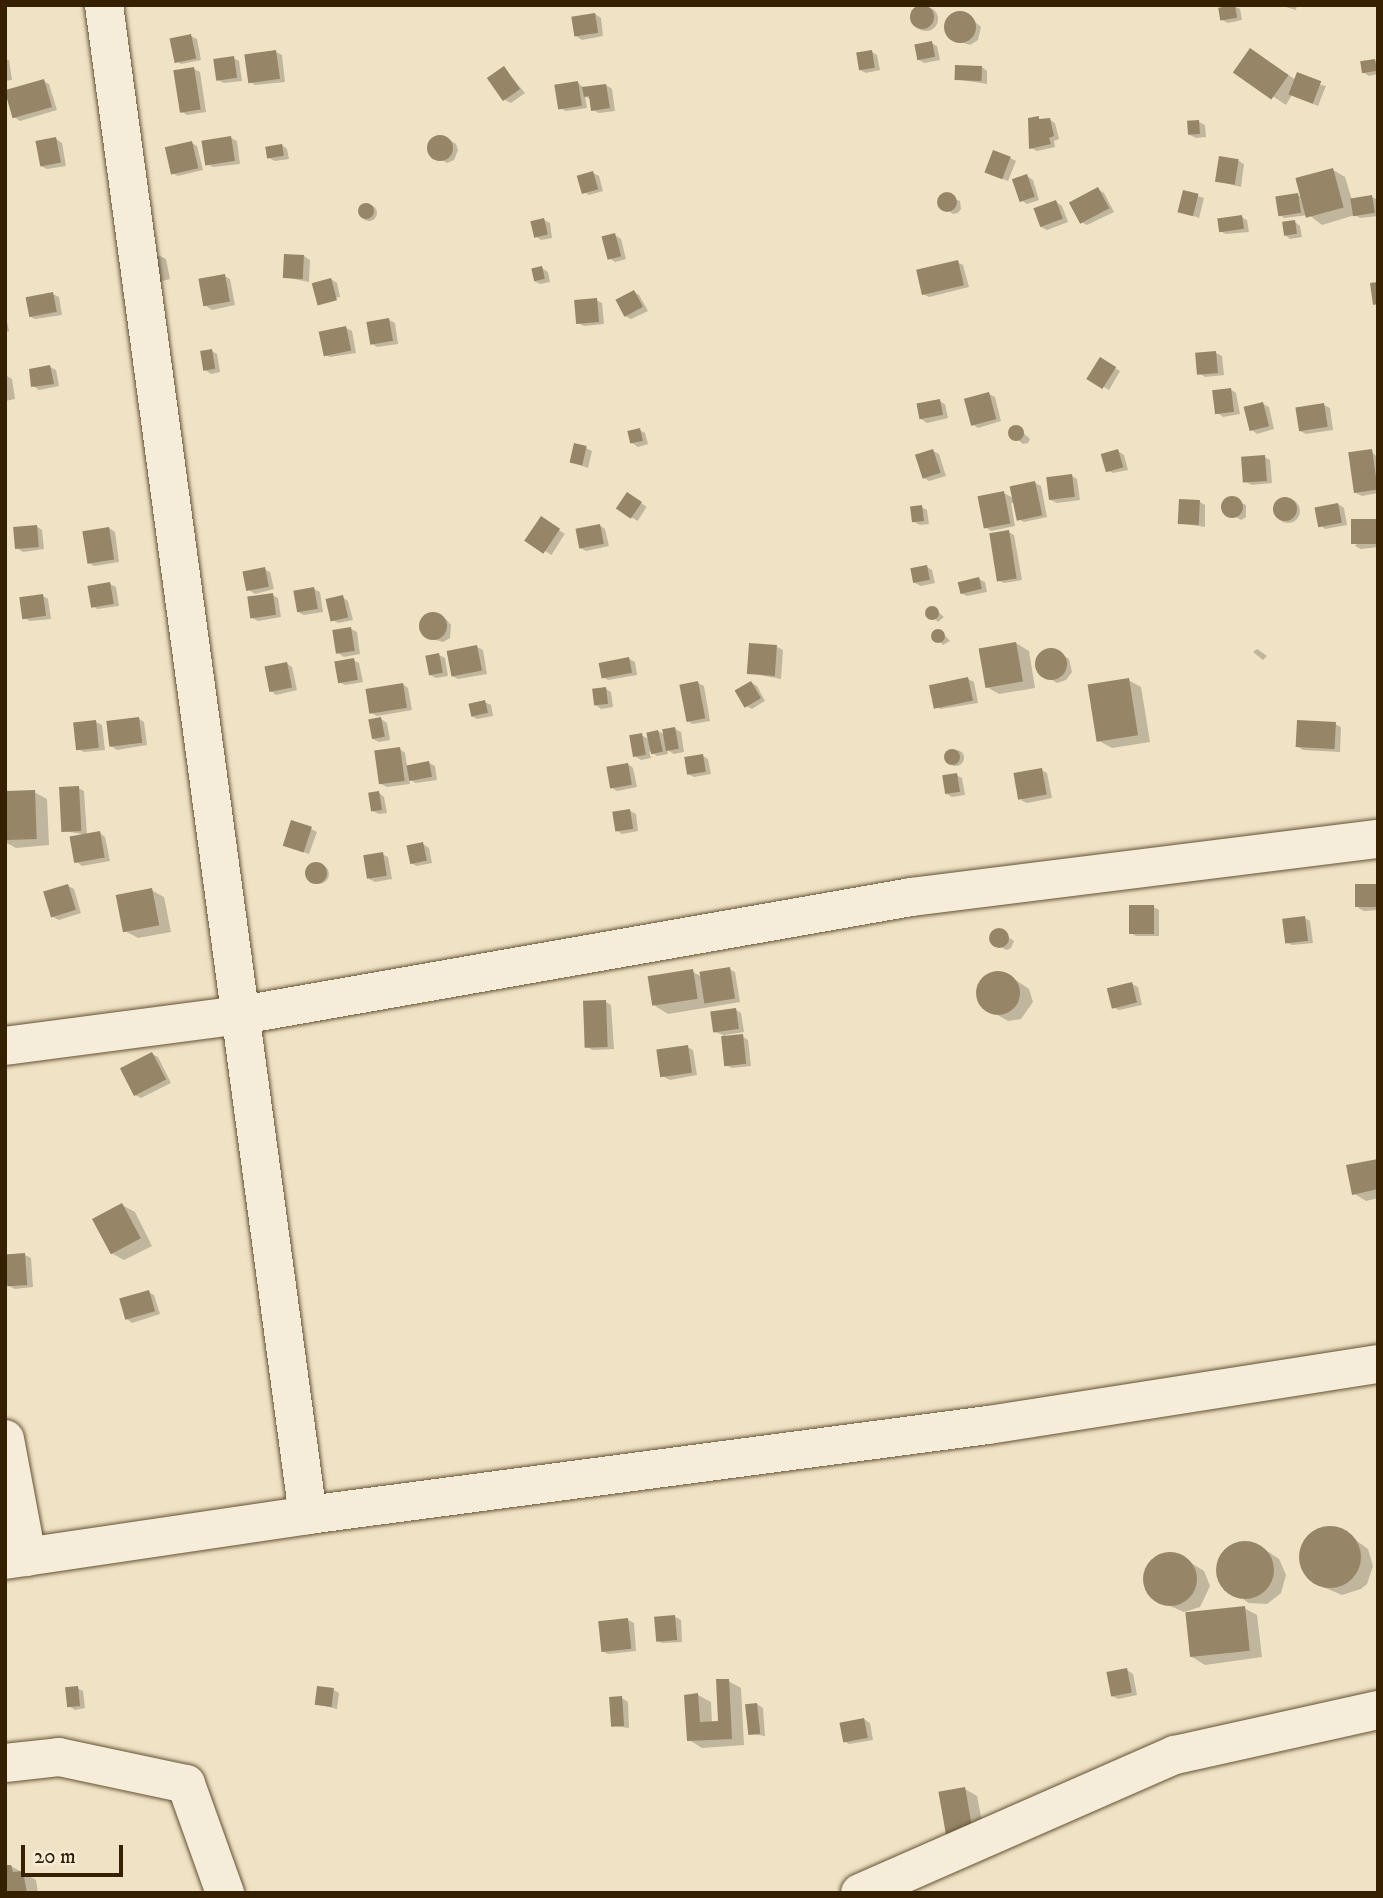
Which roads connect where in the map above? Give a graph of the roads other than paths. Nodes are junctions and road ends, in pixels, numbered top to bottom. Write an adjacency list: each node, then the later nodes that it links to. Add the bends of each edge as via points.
1 (104, 5): 3 (street)
2 (1378, 839): 3 (street, via 911,897)
3 (242, 1015): 4 (street); 7 (street)
4 (5, 1046)
5 (1378, 1364): 7 (street, via 988,1425)
6 (5, 1439): 8 (street)
7 (308, 1515): 8 (street)
8 (16, 1558)
9 (1378, 1710): 12 (street, via 1175,1755)
10 (5, 1763): 11 (street, via 59,1757 186,1784)
11 (225, 1893)
12 (860, 1893)

